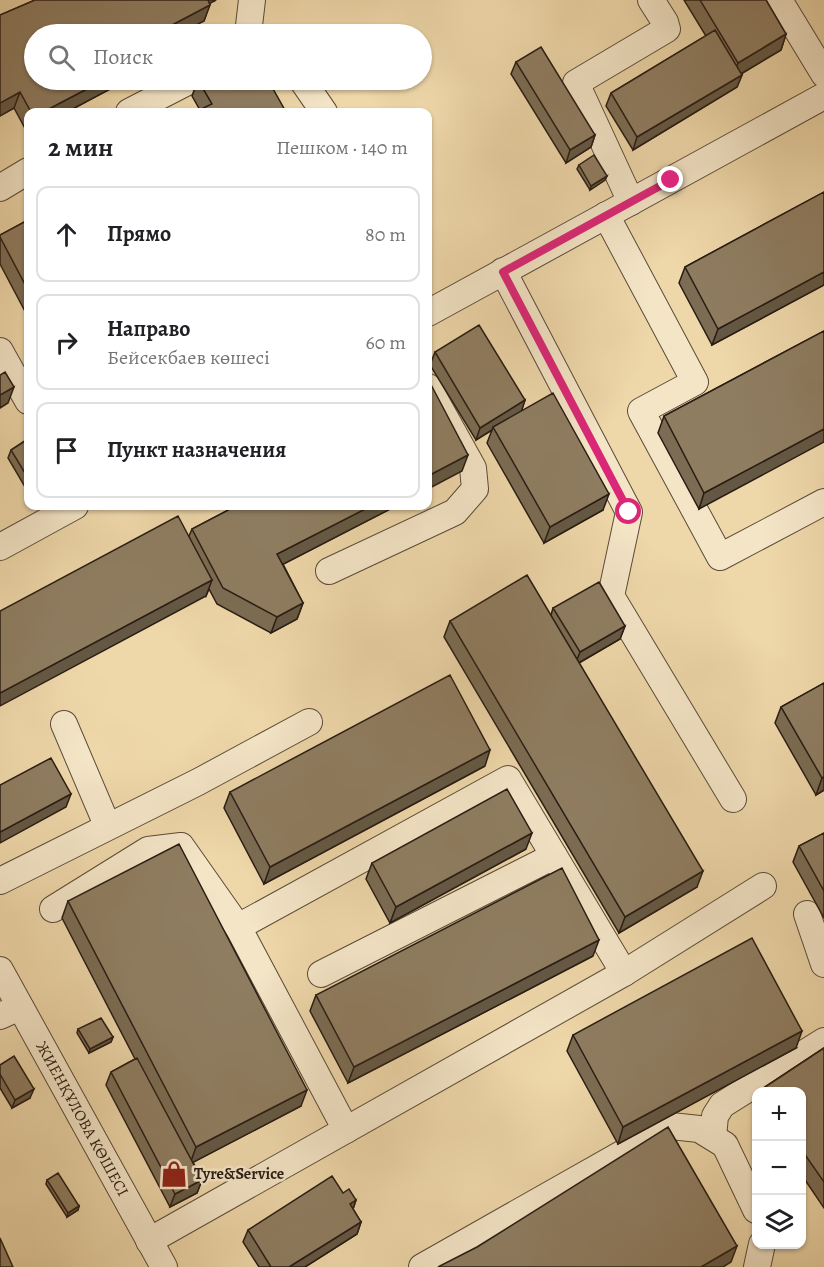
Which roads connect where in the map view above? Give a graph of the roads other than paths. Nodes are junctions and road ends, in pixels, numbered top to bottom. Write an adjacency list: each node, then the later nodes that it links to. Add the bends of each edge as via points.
1 (252, 0): 4 (street)
2 (651, 0): 13 (street, via 667,29 576,83)
3 (779, 0): 5 (street)
4 (249, 24)
5 (824, 74)
6 (172, 90): 9 (street)
7 (309, 90): 10 (street)
8 (824, 96): 13 (street)
9 (137, 108)
10 (321, 108)
11 (24, 173): 12 (street)
12 (0, 188)
13 (631, 202): 14 (street)
14 (606, 215): 15 (street); 20 (street, via 695,382 641,411 720,557)
15 (503, 272): 16 (street); 26 (street, via 629,512 611,596)
16 (432, 311)
17 (0, 351): 18 (street)
18 (24, 394)
19 (432, 394): 23 (street, via 473,468 475,489 455,513)
20 (824, 501)
21 (65, 510): 22 (street)
22 (0, 547)
23 (329, 571)
24 (309, 722): 27 (street, via 198,782)
25 (64, 724): 27 (street)
26 (733, 799)
27 (106, 825): 29 (street)
28 (554, 856): 33 (street, via 508,779); 36 (street); 37 (street)
29 (0, 880)
30 (763, 886): 37 (street)
31 (54, 909): 33 (street, via 148,850 182,846)
32 (807, 914): 34 (street)
33 (238, 927): 40 (street)
34 (824, 964)
35 (0, 970): 38 (street, ЖИЕНҚҰЛОВА КӨШЕСІ)
36 (321, 974)
37 (624, 974): 40 (street)
38 (10, 1011): 43 (street, ЖИЕНҚҰЛОВА КӨШЕСІ)
39 (824, 1041): 41 (street, via 722,1105 715,1116)
40 (346, 1130): 43 (street)
41 (713, 1137): 42 (street, via 725,1145); 46 (street, via 699,1129 671,1126)
42 (752, 1202)
43 (149, 1241): 45 (street, ЖИЕНҚҰЛОВА КӨШЕСІ)
44 (761, 1249): 47 (street)
45 (164, 1267)
46 (422, 1267)
47 (757, 1267)

